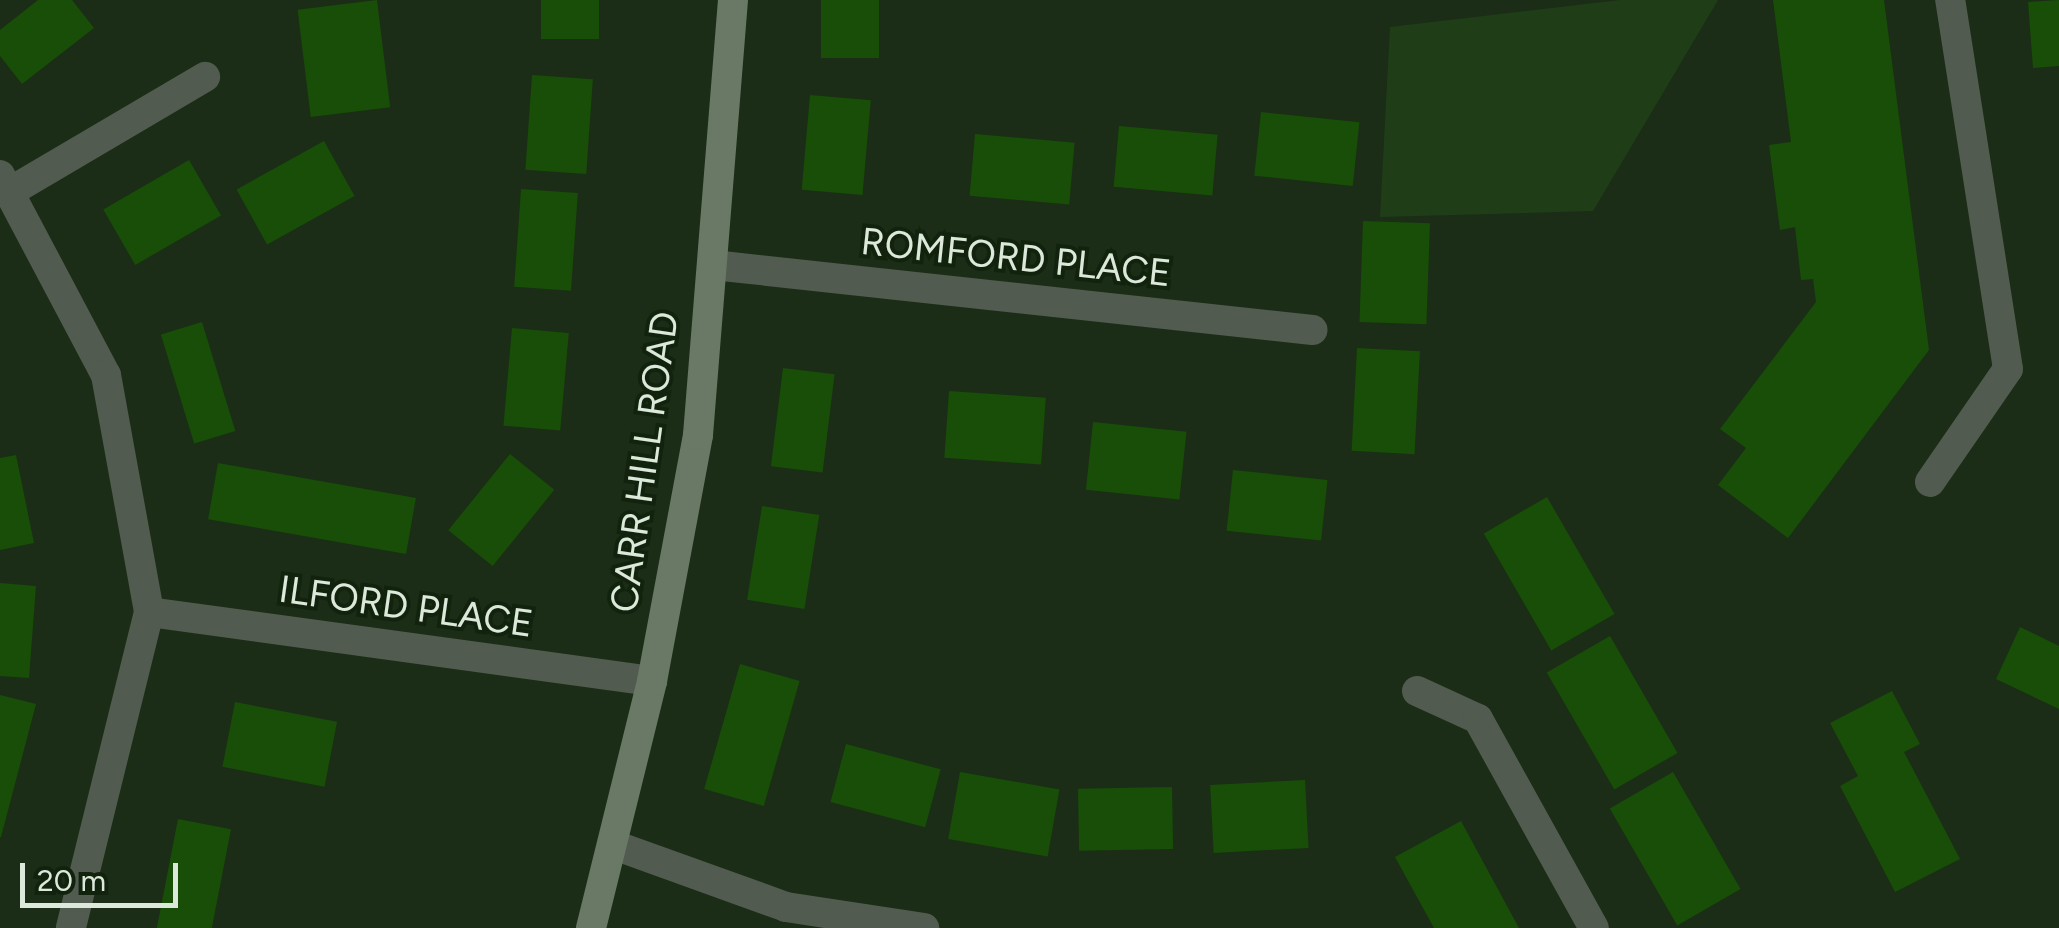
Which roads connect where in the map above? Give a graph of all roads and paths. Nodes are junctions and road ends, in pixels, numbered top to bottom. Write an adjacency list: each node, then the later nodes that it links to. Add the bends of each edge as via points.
1 (733, 0): 5 (street, CARR HILL ROAD)
2 (1950, 0): 7 (street, via 2008,369)
3 (205, 76): 4 (street)
4 (6, 182): 8 (street, via 106,374)
5 (712, 265): 6 (street, ROMFORD PLACE); 9 (street, CARR HILL ROAD, via 698,435)
6 (1312, 330)
7 (1930, 482)
8 (149, 612): 9 (street, ILFORD PLACE); 12 (street)
9 (652, 681): 11 (street, CARR HILL ROAD)
10 (1417, 691): 15 (street, via 1478,719)
11 (614, 845): 13 (street, CARR HILL ROAD); 14 (street, via 786,907)
12 (71, 928)
13 (591, 928)
14 (924, 928)
15 (1594, 928)

